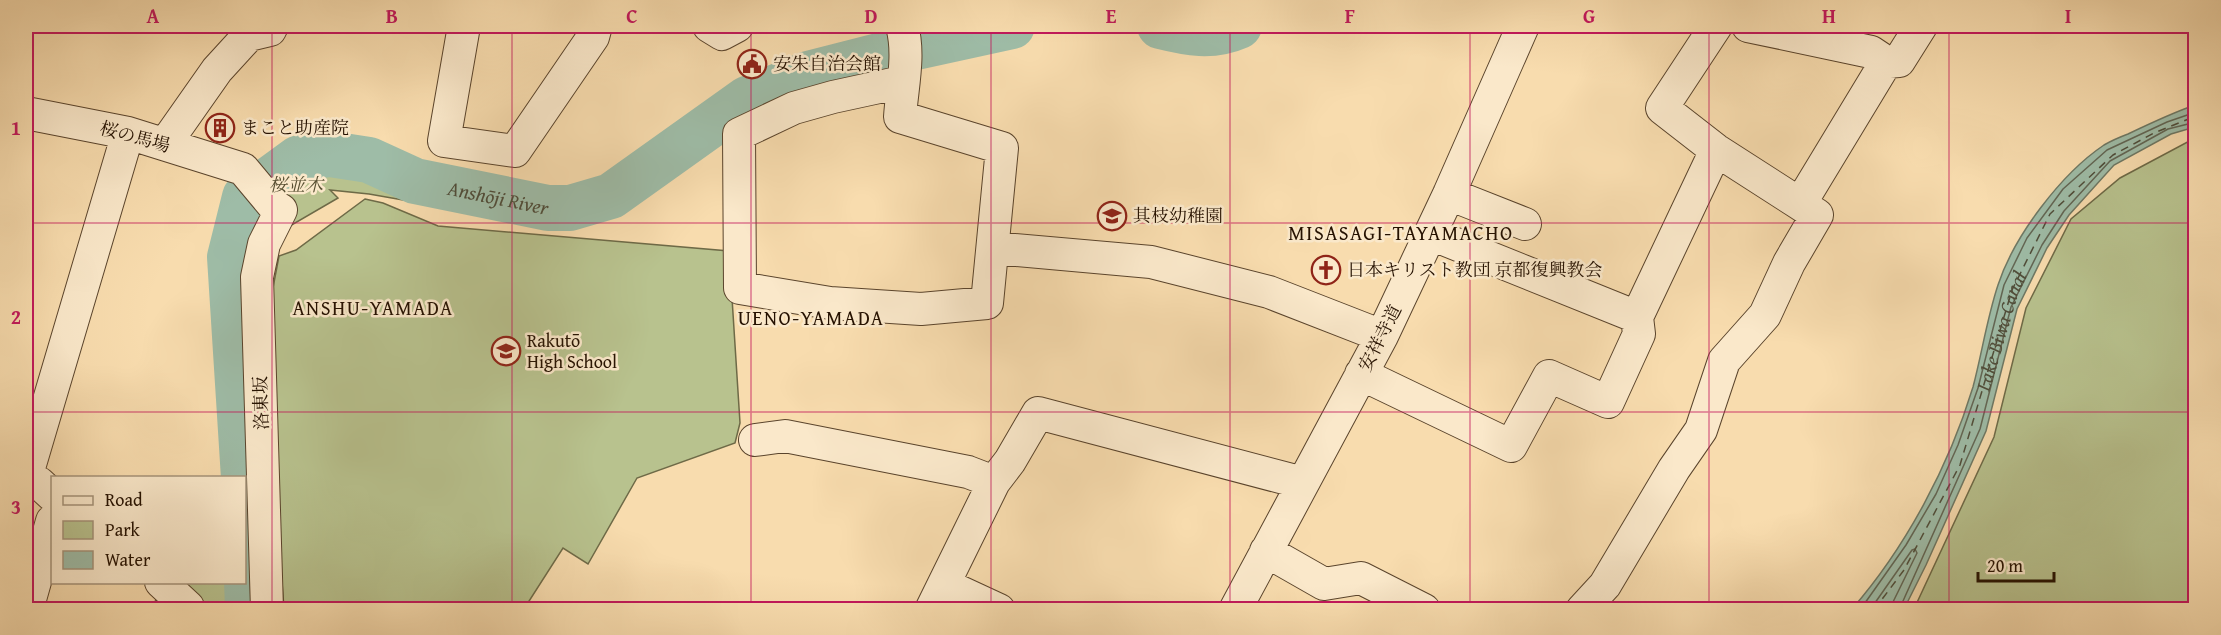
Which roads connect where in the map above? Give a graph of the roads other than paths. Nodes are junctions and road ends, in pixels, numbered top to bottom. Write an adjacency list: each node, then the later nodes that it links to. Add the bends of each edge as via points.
1 (272, 26): 15 (street, via 249,35 217,70)
2 (464, 26): 3 (street, via 444,141 515,151 593,37)
3 (596, 26)
4 (708, 26): 5 (street, via 722,34)
5 (737, 26)
6 (1523, 26): 17 (street, 安祥寺道)
7 (1716, 26): 16 (street, via 1662,108)
8 (1748, 26): 11 (street, via 1871,52)
9 (1921, 26): 11 (street, via 1899,61)
10 (902, 27): 12 (street)
11 (1886, 62): 18 (street)
12 (904, 74): 22 (street, via 900,117 1002,148); 22 (street, via 794,108 739,134 740,288 830,303 921,309 987,303)
13 (26, 113): 14 (street, 桜の馬場)
14 (128, 133): 15 (street, 桜の馬場); 29 (street, via 26,478)
15 (165, 144): 19 (street, 桜の馬場, via 243,169)
16 (1716, 150): 18 (street); 23 (street)
17 (1449, 194): 20 (street); 21 (street, 安祥寺道)
18 (1800, 204): 40 (street, via 1817,215 1765,315 1724,361 1701,430 1605,585)
19 (273, 205): 36 (street, 洛東坂, via 281,210 264,244 257,277)
20 (1525, 224)
21 (1431, 234): 23 (street); 24 (street, 安祥寺道)
22 (993, 248): 24 (street, via 1151,262 1269,292)
23 (1637, 317): 25 (street, via 1639,334 1608,402 1549,376 1511,446)
24 (1382, 336): 25 (street, 安祥寺道)
25 (1361, 374): 28 (street, 安祥寺道)
26 (755, 440): 27 (street, via 785,436 968,472)
27 (994, 482): 28 (street, via 1038,413); 33 (street)
28 (1303, 483): 31 (street, 安祥寺道)
29 (51, 494)
30 (51, 525): 35 (street)
31 (1266, 551): 38 (street, 安祥寺道); 39 (street, via 1323,584 1361,578)
32 (163, 584): 34 (street)
33 (938, 597): 37 (street)
34 (188, 607)
35 (27, 609)
36 (267, 609)
37 (999, 609)
38 (1236, 609)
39 (1424, 609)
40 (1582, 609)

